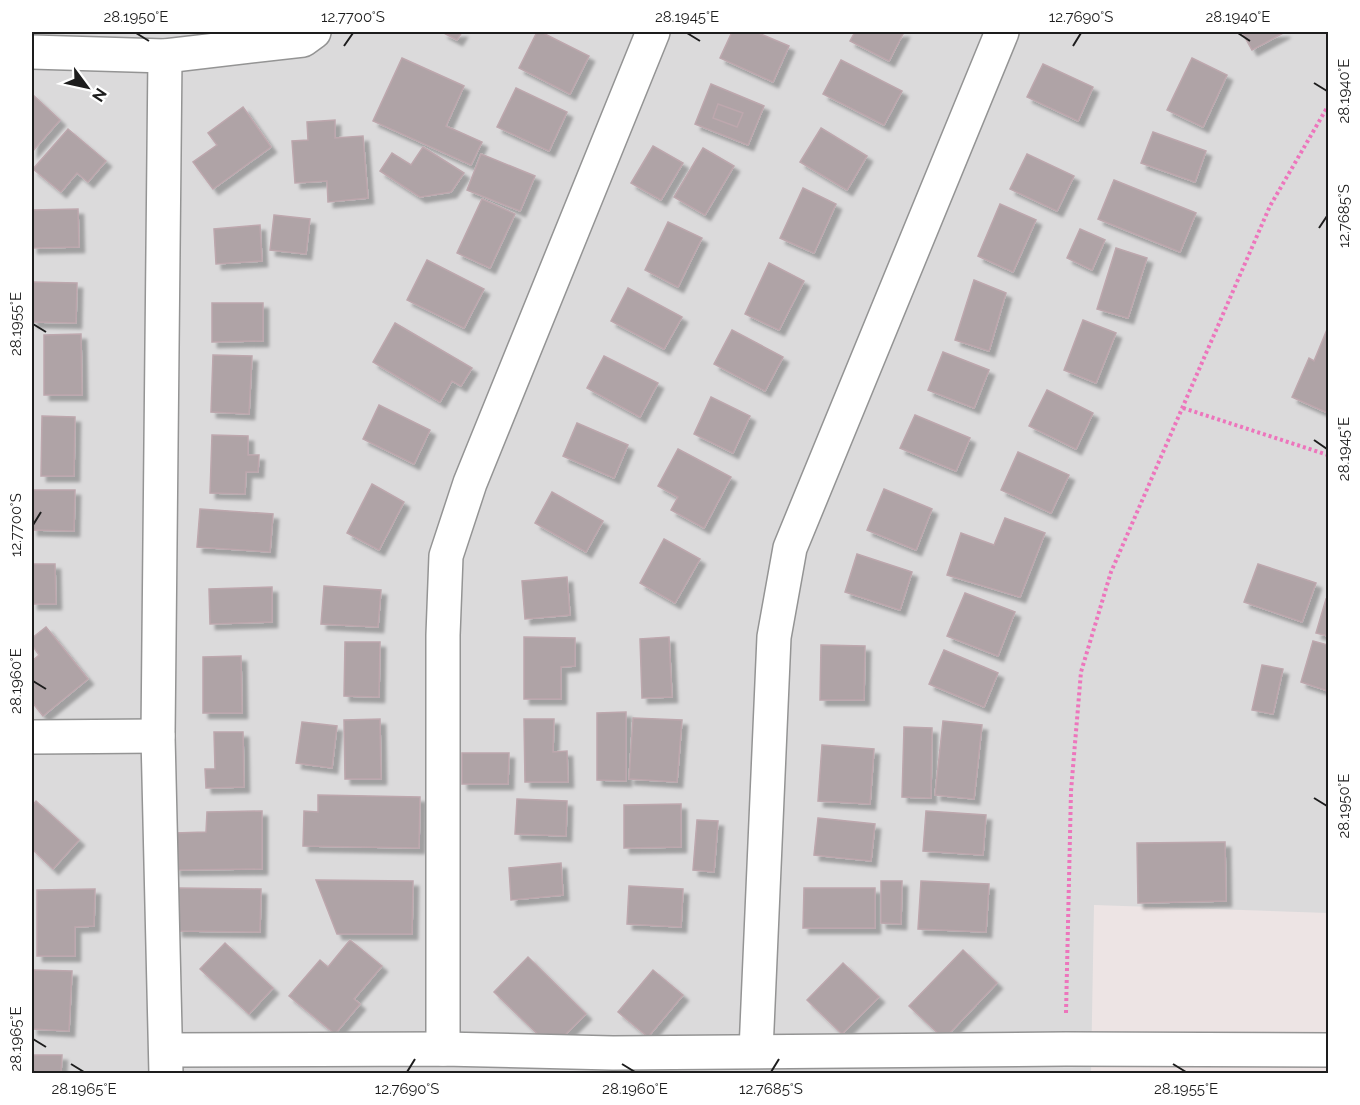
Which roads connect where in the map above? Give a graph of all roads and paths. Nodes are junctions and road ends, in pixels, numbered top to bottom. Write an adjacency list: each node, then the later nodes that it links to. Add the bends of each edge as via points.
1 (314, 32): 5 (street, via 303,40)
2 (653, 32): 11 (street, via 470,483 446,556)
3 (1002, 32): 14 (street, via 790,548 774,637)
4 (32, 52): 5 (street)
5 (165, 56): 9 (street)
6 (1329, 106): 7 (path, via 1270,206)
7 (1184, 408): 8 (path); 12 (path, via 1111,572 1081,672 1071,791)
8 (1329, 455)
9 (158, 736): 10 (street); 15 (street)
10 (32, 737)
11 (443, 1049): 15 (street); 16 (street)
12 (1066, 1049): 13 (street); 14 (street)
13 (1329, 1050)
14 (756, 1051): 16 (street)
15 (167, 1062)
16 (613, 1063)

